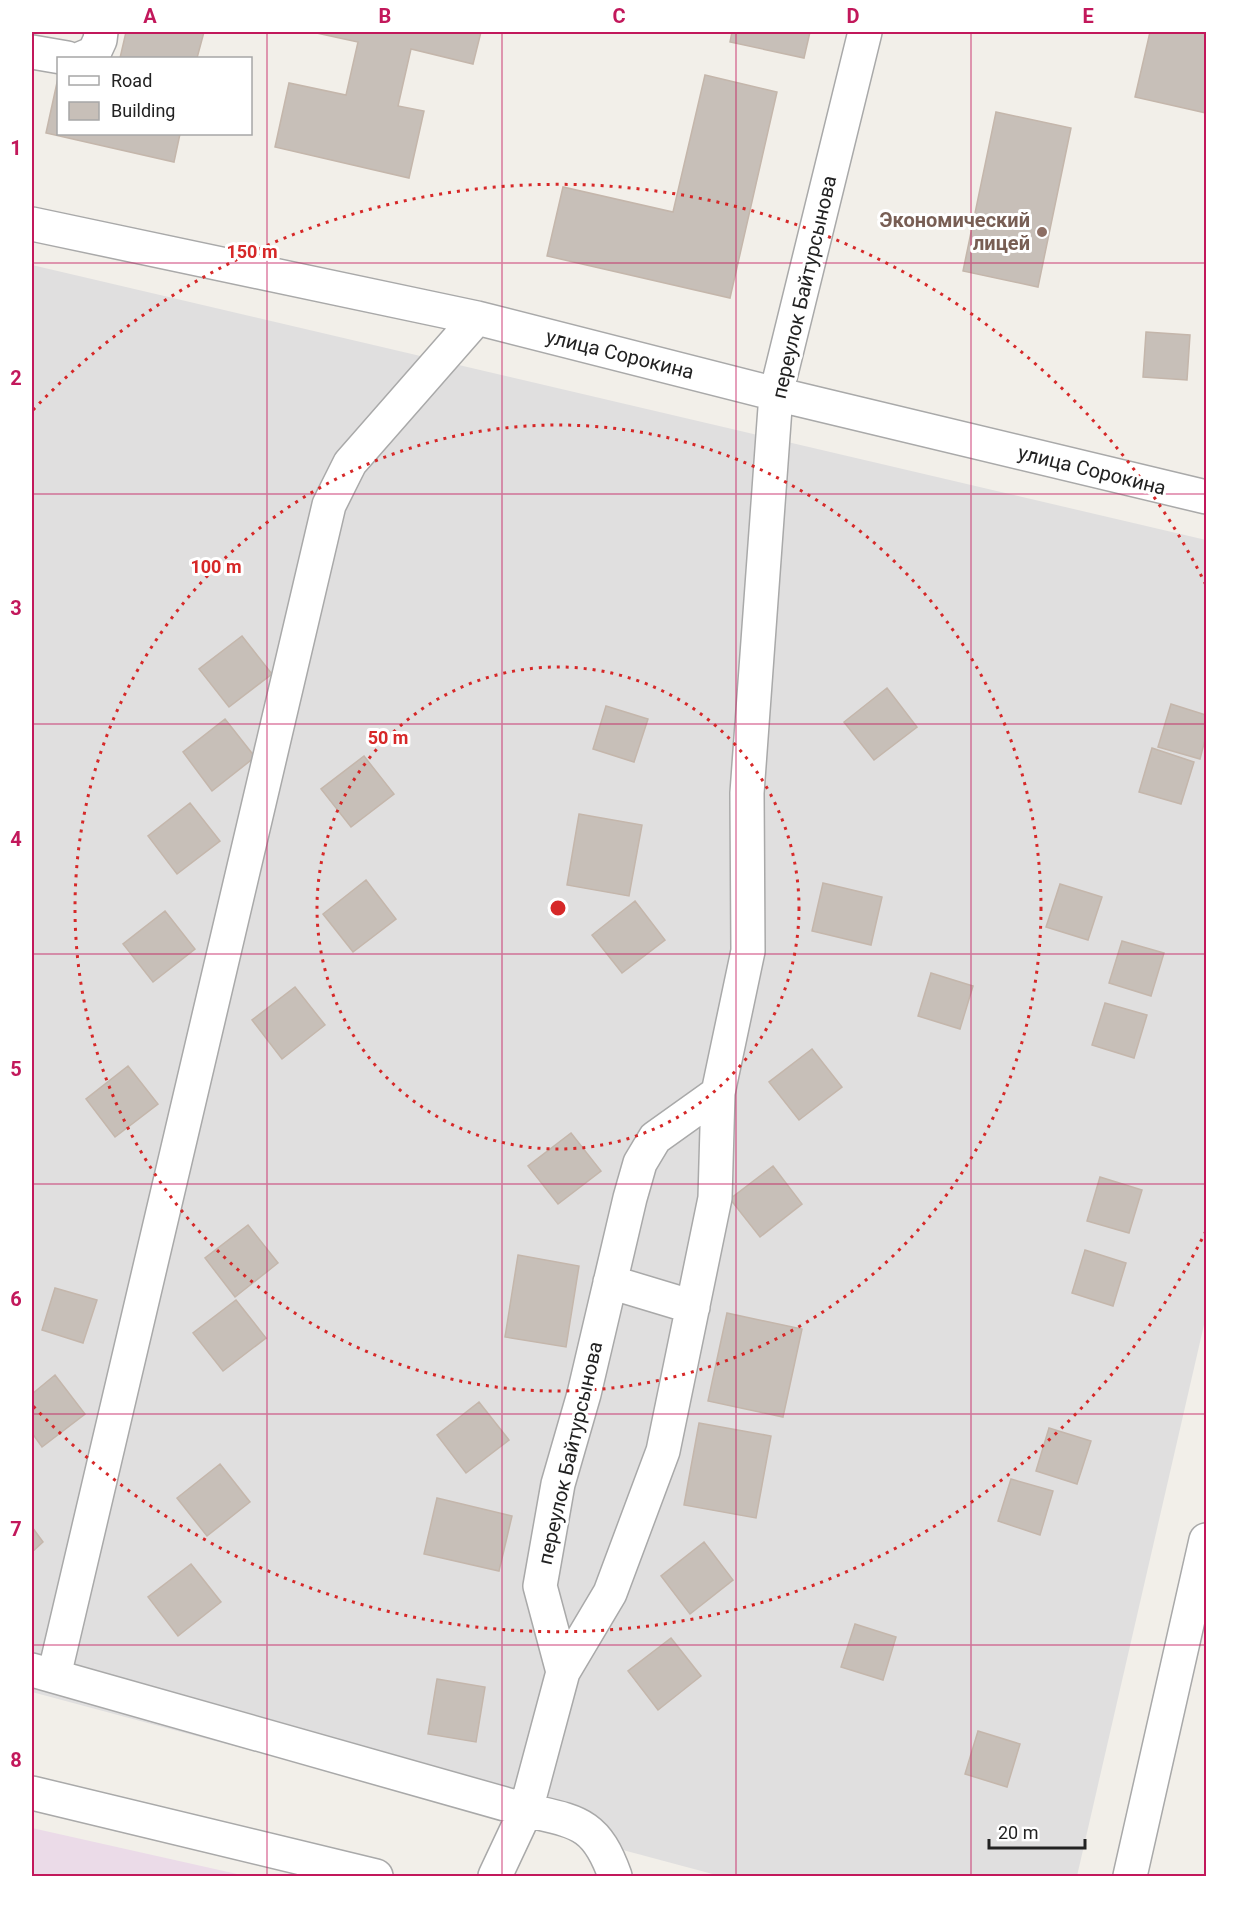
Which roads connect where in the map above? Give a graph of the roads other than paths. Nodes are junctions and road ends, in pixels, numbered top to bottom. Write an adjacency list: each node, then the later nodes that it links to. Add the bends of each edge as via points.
1 (101, 32): 5 (street, via 94,53)
2 (865, 32): 8 (street, переулок Байтурсынова)
3 (32, 52): 4 (street)
4 (61, 57)
5 (84, 57)
6 (32, 224): 7 (street, улица Сорокина)
7 (477, 318): 8 (street, улица Сорокина); 16 (street, via 350,463 329,505)
8 (776, 394): 9 (street, улица Сорокина); 10 (street, переулок Байтурсынова, via 747,794 748,951)
9 (1206, 497)
10 (718, 1093): 11 (street, переулок Байтурсынова, via 655,1138 640,1163); 12 (street, переулок Байтурсынова, via 715,1198)
11 (610, 1282): 12 (street); 15 (street, переулок Байтурсынова, via 558,1484 540,1586)
12 (693, 1307): 15 (street, переулок Байтурсынова, via 663,1451 610,1593)
13 (1206, 1540): 14 (street)
14 (1198, 1615): 22 (street)
15 (563, 1672): 18 (street, переулок Байтурсынова)
16 (43, 1673): 18 (street)
17 (32, 1793): 19 (street)
18 (526, 1810): 20 (street, переулок Байтурсынова); 21 (street, via 573,1821 593,1834)
19 (376, 1876)
20 (495, 1876)
21 (615, 1876)
22 (1130, 1876)

